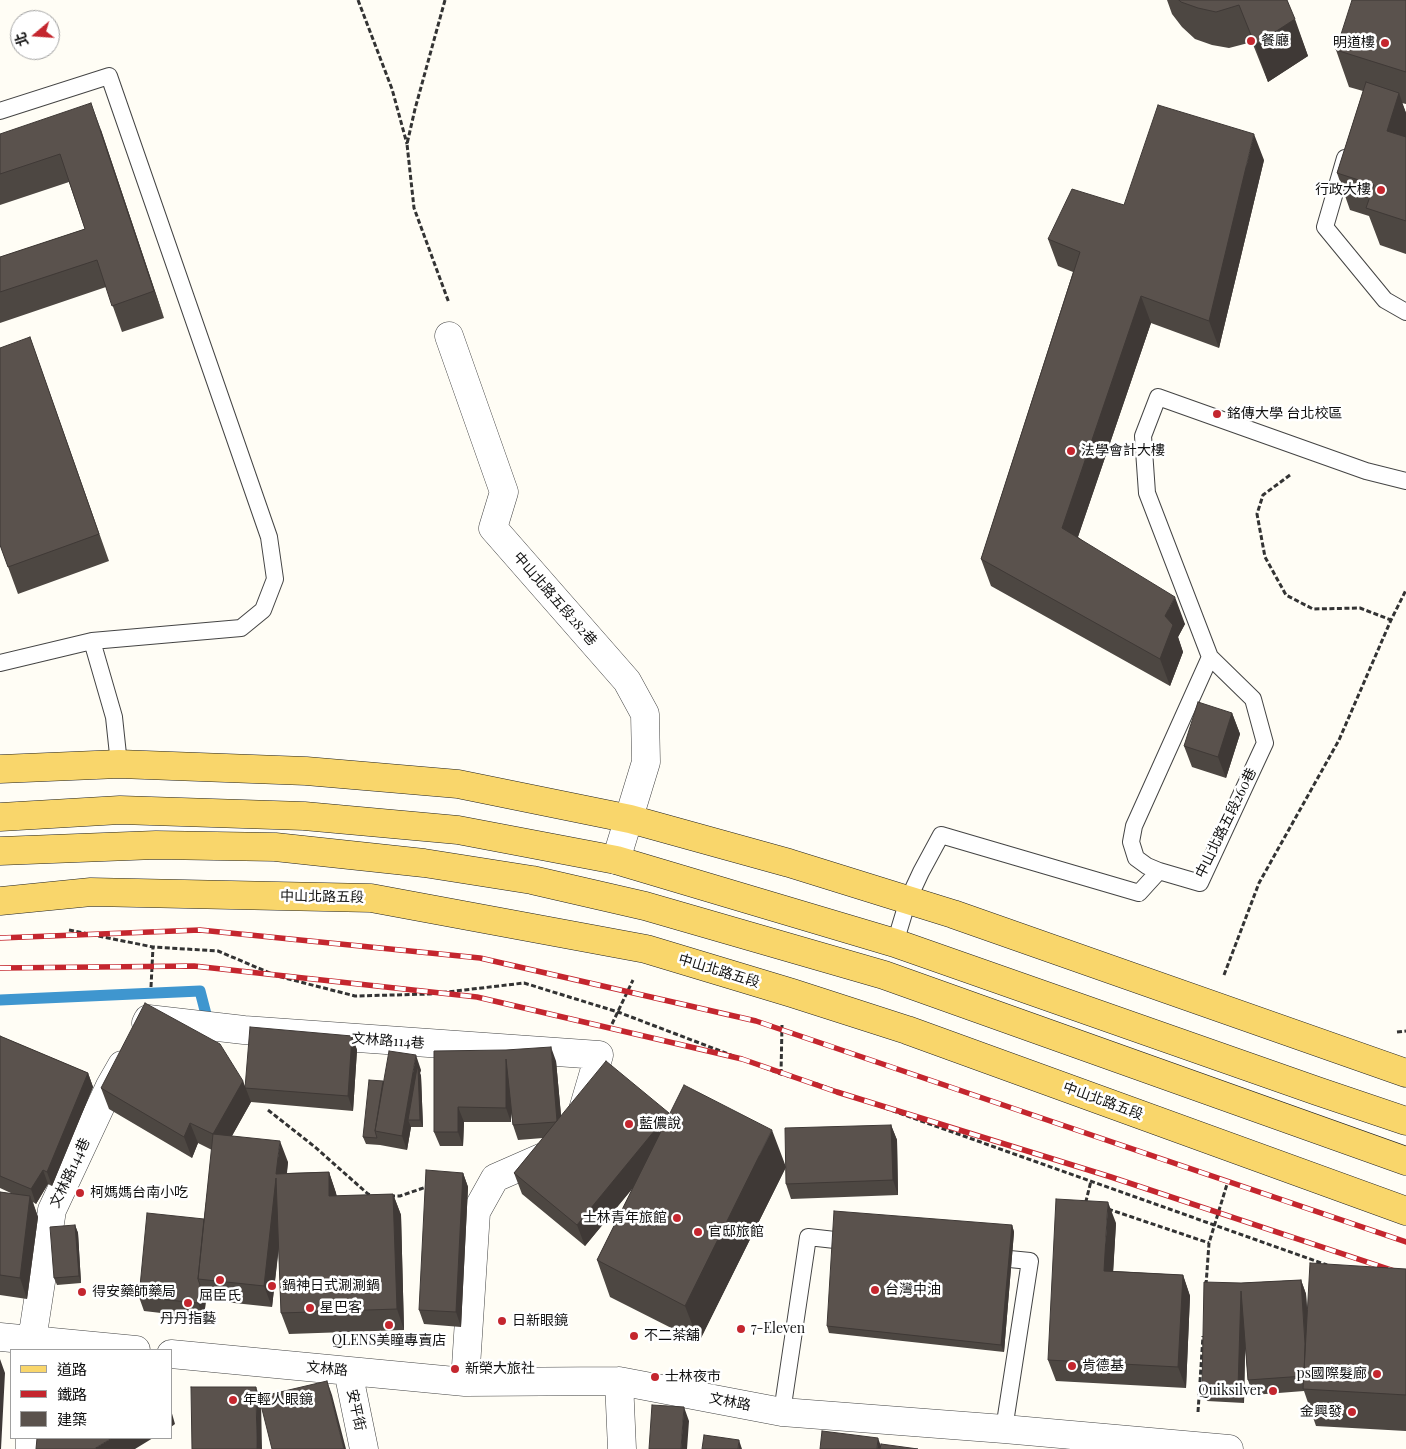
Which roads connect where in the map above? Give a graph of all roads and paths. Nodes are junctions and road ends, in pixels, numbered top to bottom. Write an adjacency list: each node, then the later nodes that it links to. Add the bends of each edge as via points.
1 (358, 0): 4 (path, via 392,89)
2 (445, 0): 4 (path)
3 (0, 111): 12 (lane, via 109,76 269,536 275,579 264,610 241,628)
4 (407, 144): 7 (path, via 414,208 451,307)
5 (1349, 144): 6 (lane, via 1326,227 1384,300)
6 (1406, 312)
7 (449, 336): 18 (street, 中山北路五段282巷, via 504,492 493,528 627,681 645,714 646,762)
8 (1319, 454): 9 (lane); 11 (path, via 1263,495 1257,514 1265,557 1286,595 1313,609 1360,608); 13 (lane, 中山北路五段260巷, via 1158,397 1144,436 1147,493)
9 (1406, 481)
10 (1406, 590): 11 (path)
11 (1391, 620): 27 (path, via 1339,740 1259,883)
12 (92, 641): 14 (lane); 15 (lane, via 114,717)
13 (1210, 657): 21 (lane, via 1134,826 1132,842 1136,858); 21 (lane, 中山北路五段260巷, via 1253,700 1265,743 1200,883)
14 (0, 663)
15 (120, 764): 16 (main road); 18 (main road, via 306,771 458,784)
16 (0, 769)
17 (0, 818): 20 (main road, via 120,810 304,816 458,830)
18 (630, 819): 20 (street, 中山北路五段282巷); 22 (main road)
19 (0, 851): 38 (main road, via 156,845 275,847 424,863 532,880 645,906 884,975)
20 (616, 860): 25 (main road)
21 (1159, 871): 22 (lane, via 1139,893 941,835)
22 (908, 900): 25 (lane); 34 (main road)
23 (0, 901): 31 (main road, 中山北路五段, via 91,892 371,898 646,949)
24 (80, 927): 26 (path, via 61,928)
25 (895, 943): 37 (main road)
26 (153, 947): 32 (path); 33 (path, via 218,951 276,976 355,996 430,994 524,983)
27 (1224, 976)
28 (624, 978): 29 (path)
29 (633, 980): 30 (path); 33 (path)
30 (642, 982)
31 (792, 993): 35 (path, via 782,1024); 46 (main road, 中山北路五段, via 907,1030)
32 (149, 1007): 55 (street, 文林路144巷, via 52,1210); 60 (street, 文林路114巷, via 244,1030 599,1055 581,1117 551,1154 495,1178 476,1212)
33 (618, 1012): 35 (path)
34 (1406, 1073)
35 (781, 1074): 40 (path)
36 (268, 1110): 42 (path, via 368,1194)
37 (1406, 1121)
38 (1406, 1161)
39 (1229, 1180): 47 (path)
40 (1091, 1181): 44 (path, via 1086,1202); 47 (path)
41 (432, 1185): 43 (path, via 400,1196)
42 (376, 1195)
43 (384, 1195)
44 (1096, 1205)
45 (1105, 1208): 49 (path)
46 (1406, 1211)
47 (1214, 1224): 49 (path); 51 (path)
48 (866, 1243): 61 (lane, via 808,1237)
49 (1209, 1243): 52 (path)
50 (972, 1255): 62 (lane, via 1030,1262)
51 (1330, 1266)
52 (1206, 1291)
53 (1203, 1330): 63 (path)
54 (0, 1337): 55 (street)
55 (32, 1345): 56 (street)
56 (115, 1349)
57 (172, 1354): 58 (street, 文林路)
58 (348, 1371): 60 (street, 文林路); 64 (street, 安平街)
59 (619, 1381): 60 (street, 文林路); 61 (street, 文林路); 65 (street)
60 (465, 1382)
61 (782, 1412): 62 (street, 文林路)
62 (1004, 1429): 63 (street, 文林路)
63 (1196, 1447): 66 (street, 文林路)
64 (364, 1449)
65 (622, 1449)
66 (1229, 1449)

